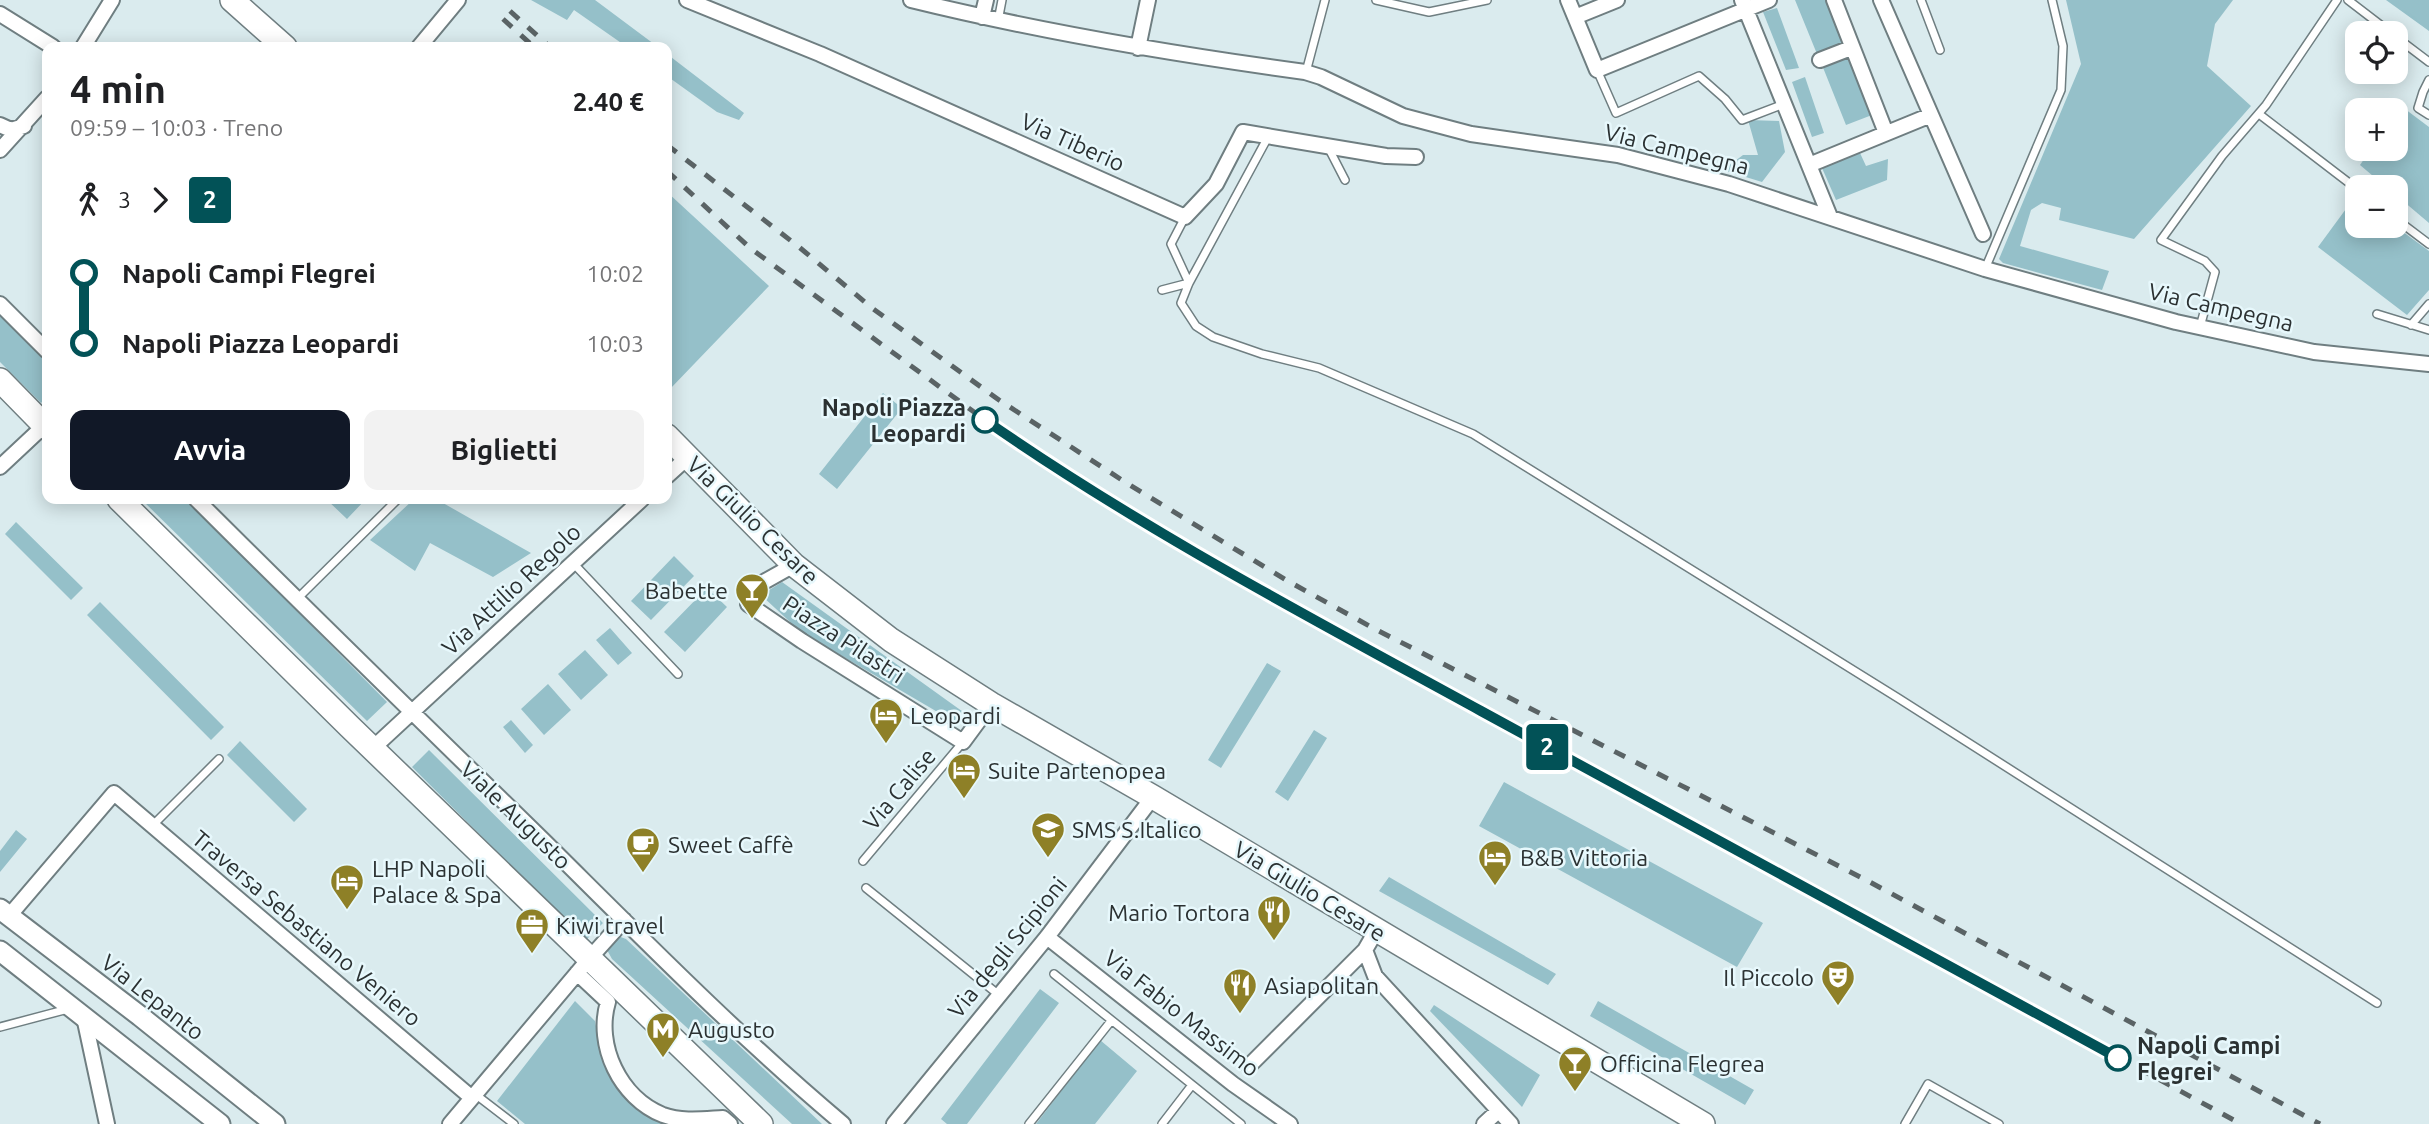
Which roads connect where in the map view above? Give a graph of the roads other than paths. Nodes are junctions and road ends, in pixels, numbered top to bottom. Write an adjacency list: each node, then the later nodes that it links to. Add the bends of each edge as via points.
1 (112, 0): 28 (street)
2 (232, 0): 29 (main road)
3 (458, 0): 30 (street)
4 (687, 0): 55 (street, Via Tiberio, via 820,54)
5 (911, 0): 24 (street, Via Campegna)
6 (986, 0): 24 (street)
7 (1002, 0): 25 (lane)
8 (1148, 0): 32 (street)
9 (1325, 0): 38 (lane)
10 (1376, 0): 11 (lane, via 1429,12)
11 (1487, 0)
12 (1568, 0): 23 (street)
13 (1617, 0): 23 (street)
14 (1769, 0): 21 (street)
15 (1834, 0): 33 (street)
16 (1881, 0): 43 (street)
17 (1921, 0): 34 (lane)
18 (2052, 0): 60 (lane, via 2063,46 2062,90)
19 (2337, 0): 42 (lane)
20 (2348, 0): 26 (lane)
21 (1744, 5): 37 (street); 41 (street)
22 (0, 14): 27 (street)
23 (1575, 17): 37 (street)
24 (982, 18): 25 (street, Via Campegna)
25 (998, 21): 32 (street, Via Campegna)
26 (2376, 21)
27 (45, 42)
28 (86, 42)
29 (279, 42)
30 (423, 42)
31 (2408, 46): 36 (lane)
32 (1138, 48): 38 (street, Via Campegna)
33 (1851, 48): 35 (street); 47 (street)
34 (1940, 50)
35 (1820, 60)
36 (2429, 62)
37 (1597, 70): 41 (lane, via 1616,114 1699,76 1742,120)
38 (1305, 72): 56 (street, Via Campegna, via 1403,116 1471,134 1618,155)
39 (2429, 80): 44 (lane, via 2418,108)
40 (42, 104): 46 (street)
41 (1784, 104): 52 (street)
42 (2259, 114): 54 (lane); 67 (lane, via 2161,240 2205,261 2215,272)
43 (1931, 115): 47 (street); 58 (street)
44 (2429, 115)
45 (0, 125): 46 (street, via 11,130)
46 (24, 126): 50 (street)
47 (1886, 133): 52 (street)
48 (1268, 136): 49 (street); 55 (street, via 1242,132 1216,184); 61 (lane)
49 (1327, 147): 51 (street); 53 (lane)
50 (0, 150)
51 (1416, 157)
52 (1809, 165): 56 (street)
53 (1345, 180)
54 (2345, 180)
55 (1185, 217): 61 (lane, via 1171,244)
56 (1830, 217): 60 (street, Via Campegna)
57 (2408, 228): 59 (lane)
58 (1983, 234)
59 (2429, 244)
60 (1985, 269): 67 (street, Via Campegna)
61 (1189, 283): 62 (lane); 103 (lane, via 1181,303 1196,327 1262,354 1319,368 1473,434)
62 (1162, 290)
63 (0, 304): 69 (street)
64 (2429, 304): 66 (lane)
65 (2376, 314): 66 (lane)
66 (2411, 325): 68 (lane)
67 (2200, 328): 70 (street, Via Campegna, via 2314,352)
68 (2429, 330)
69 (42, 346)
70 (2429, 364)
71 (0, 380): 72 (main road)
72 (42, 421)
73 (42, 429): 76 (street)
74 (672, 441): 75 (main road, Via Giulio Cesare)
75 (688, 457): 77 (street); 83 (main road, Via Giulio Cesare)
76 (0, 467)
77 (672, 471)
78 (124, 504): 89 (main road)
79 (201, 504): 84 (street, Viale Augusto)
80 (393, 504): 84 (lane)
81 (637, 504): 82 (street, Via Attilio Regolo)
82 (572, 563): 85 (lane); 87 (street, Via Attilio Regolo)
83 (794, 565): 86 (main road, Via Giulio Cesare, via 891,640); 88 (street, Piazza Pilastri, via 762,583 748,604)
84 (297, 599): 87 (street, Viale Augusto)
85 (678, 674)
86 (991, 704): 88 (street); 91 (main road, Via Giulio Cesare)
87 (411, 712): 89 (street, Via Attilio Regolo); 96 (street, Viale Augusto)
88 (963, 742): 93 (lane, Via Calise)
89 (372, 749): 100 (main road)
90 (219, 759): 92 (lane)
91 (1153, 797): 97 (street, Via degli Scipioni); 98 (main road, Via Giulio Cesare)
92 (152, 825): 95 (street, Traversa Sebastiano Veniero, via 114,793); 109 (street, Traversa Sebastiano Veniero)
93 (863, 861)
94 (866, 888): 102 (lane)
95 (5, 913): 113 (street, Via Lepanto)
96 (624, 920): 100 (street); 118 (street, Viale Augusto)
97 (1047, 937): 102 (street, Via degli Scipioni); 123 (street, Via Fabio Massimo)
98 (1371, 941): 107 (street); 110 (street, via 1375,976); 126 (main road, Via Giulio Cesare)
99 (0, 951): 104 (street)
100 (583, 966): 109 (street); 116 (street, via 608,1002 603,1018 608,1051 632,1095 664,1115 723,1118); 117 (main road)
101 (1054, 974): 105 (lane)
102 (999, 995): 119 (street, Via degli Scipioni)
103 (2377, 1003)
104 (78, 1012): 106 (lane); 111 (street); 112 (street)
105 (1111, 1021): 108 (lane); 120 (lane)
106 (0, 1027)
107 (1249, 1066)
108 (1192, 1085): 121 (lane); 122 (lane)
109 (474, 1096): 114 (street); 115 (lane)
110 (1498, 1111): 124 (street); 125 (street)
111 (107, 1124)
112 (220, 1124)
113 (275, 1124)
114 (450, 1124)
115 (514, 1124)
116 (730, 1124)
117 (761, 1124)
118 (843, 1124)
119 (894, 1124)
120 (1029, 1124)
121 (1162, 1124)
122 (1241, 1124)
123 (1290, 1124)
124 (1484, 1124)
125 (1511, 1124)
126 (1703, 1124)
127 (1905, 1124): 128 (lane, via 1928,1084)
128 (1999, 1124)

